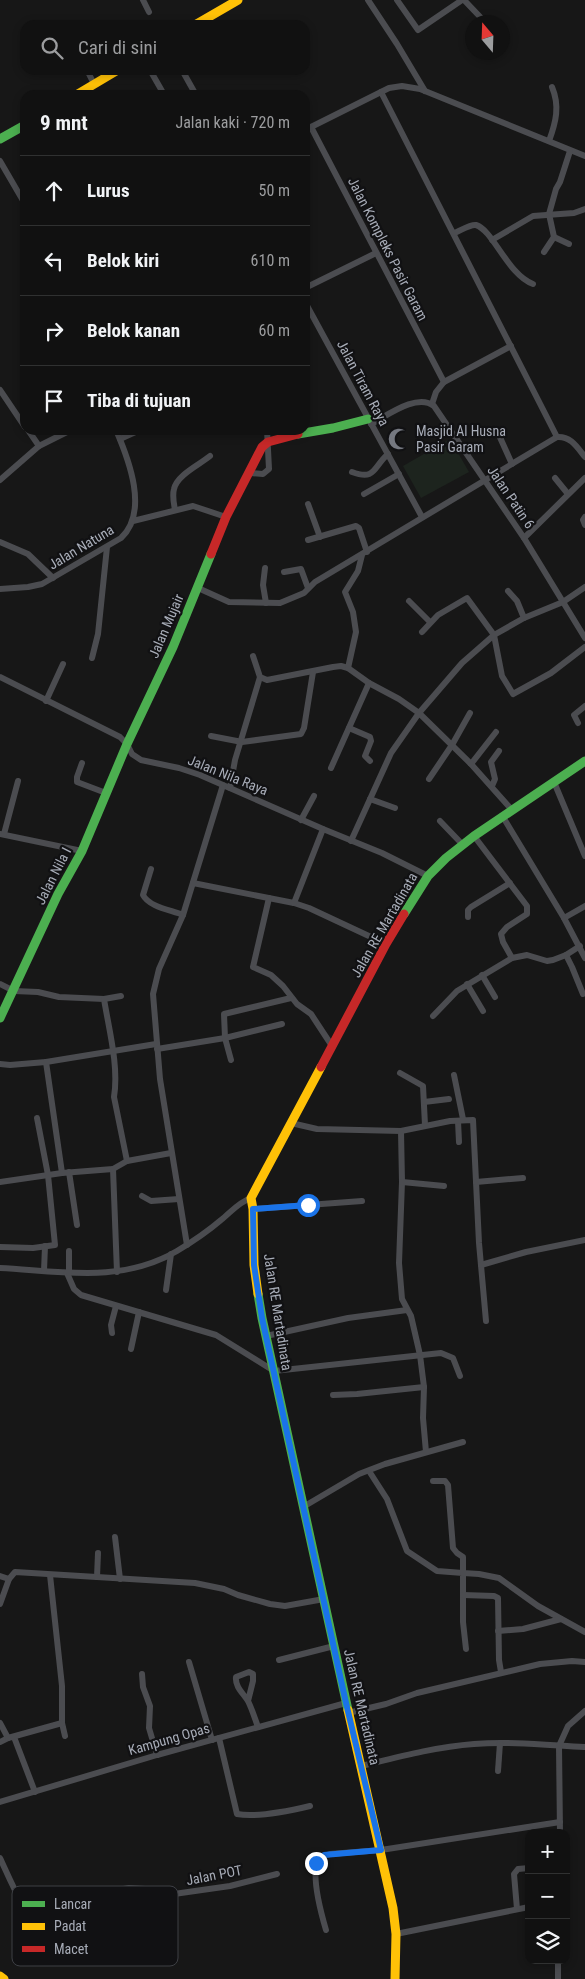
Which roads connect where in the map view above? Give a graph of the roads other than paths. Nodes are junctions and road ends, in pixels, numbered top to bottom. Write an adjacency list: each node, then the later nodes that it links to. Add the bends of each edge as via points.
1 (143, 0): 7 (street)
2 (238, 0): 6 (main road)
3 (368, 0): 19 (street)
4 (397, 0): 5 (street, via 418,30)
5 (463, 0): 8 (street)
6 (226, 3): 9 (main road)
7 (149, 12)
8 (478, 15)
9 (202, 20)
10 (90, 75): 14 (street)
11 (109, 75): 14 (main road)
12 (153, 75): 17 (street)
13 (185, 75): 18 (street)
14 (94, 84): 16 (main road)
15 (552, 87): 25 (street, via 557,110)
16 (84, 90)
17 (161, 90)
18 (193, 90)
19 (425, 91): 20 (street, via 402,86); 25 (street)
20 (380, 92): 21 (street); 32 (street)
21 (310, 127)
22 (20, 128): 24 (main road)
23 (310, 132): 37 (street, Jalan Kompleks Pasir Garam)
24 (0, 139)
25 (549, 141): 26 (street)
26 (570, 151): 27 (street); 31 (street)
27 (585, 156)
28 (0, 161): 29 (street)
29 (20, 195)
30 (585, 209): 31 (street)
31 (549, 214): 33 (street); 34 (street, via 533,216)
32 (454, 233): 34 (street, via 475,225); 41 (street)
33 (554, 237): 35 (street); 36 (street)
34 (492, 240): 38 (street, via 518,274)
35 (569, 244)
36 (544, 252)
37 (376, 253): 39 (street); 42 (street, Jalan Kompleks Pasir Garam)
38 (533, 284)
39 (310, 286)
40 (310, 311): 48 (street, Jalan Tiram Raya)
41 (511, 346): 42 (street); 57 (street)
42 (444, 382): 44 (street)
43 (0, 390): 47 (street)
44 (436, 392): 45 (street); 46 (street)
45 (420, 400): 46 (street); 48 (street)
46 (432, 404): 71 (street, Jalan Patin 6)
47 (20, 419)
48 (369, 421): 49 (main road); 61 (street, Jalan Tiram Raya)
49 (310, 433)
50 (498, 433): 64 (street)
51 (31, 435): 60 (street)
52 (60, 435): 60 (street)
53 (118, 435): 58 (street)
54 (129, 435): 58 (street)
55 (267, 435): 59 (street)
56 (302, 435): 59 (main road)
57 (557, 437): 63 (street, via 570,440); 64 (street)
58 (120, 439): 79 (street, via 135,493)
59 (268, 442): 66 (main road, Jalan Mujair, via 262,447); 66 (street, via 269,469 264,474)
60 (39, 446): 70 (street)
61 (388, 454): 65 (street, via 373,473 361,476); 67 (street, Jalan Tiram Raya)
62 (210, 456): 75 (street, via 176,485 173,493)
63 (585, 457)
64 (512, 464): 71 (street)
65 (352, 472)
66 (250, 473): 76 (main road, Jalan Mujair)
67 (399, 474): 72 (street); 77 (street, Jalan Tiram Raya)
68 (555, 478): 73 (street)
69 (585, 478): 73 (street)
70 (0, 480)
71 (484, 481): 77 (street); 82 (street, Jalan Patin 6)
72 (364, 494)
73 (568, 494): 82 (street)
74 (308, 504): 81 (street)
75 (175, 510): 76 (street, via 193,506); 79 (street)
76 (226, 517): 91 (main road, Jalan Mujair)
77 (422, 517): 86 (street)
78 (585, 517): 80 (street)
79 (133, 521): 85 (street, Jalan Natuna, via 126,533)
80 (585, 525)
81 (320, 537): 83 (street); 86 (street, via 358,526)
82 (524, 538): 96 (street, Jalan Patin 6)
83 (308, 540)
84 (0, 542): 89 (street, via 28,554)
85 (107, 547): 89 (street, Jalan Natuna); 105 (street, via 98,634)
86 (364, 553): 92 (street); 107 (street, via 346,592 356,632)
87 (265, 568): 97 (street)
88 (284, 572): 92 (street, via 301,568)
89 (52, 578): 93 (street, Jalan Natuna, via 28,588)
90 (585, 587): 96 (street)
91 (198, 588): 97 (street, via 229,602); 121 (main road, Jalan Mujair)
92 (308, 588): 97 (street, via 292,599)
93 (0, 589)
94 (508, 591): 98 (street, via 517,601)
95 (408, 601): 99 (street)
96 (563, 602): 98 (street); 102 (street, Jalan Patin 6)
97 (266, 603)
98 (524, 618): 101 (street)
99 (430, 622): 100 (street); 101 (street, via 467,598)
100 (422, 632)
101 (494, 635): 103 (street, via 502,676 512,694 552,673); 114 (street, via 462,663)
102 (585, 638)
103 (585, 647)
104 (253, 656): 109 (street)
105 (92, 658)
106 (63, 664): 112 (street)
107 (348, 668): 108 (street, via 341,666); 111 (street)
108 (313, 672): 109 (street, via 271,680); 120 (street, via 302,733)
109 (260, 676): 120 (street)
110 (0, 680): 112 (street, Jalan Nila Raya)
111 (369, 684): 114 (street); 117 (street)
112 (46, 701): 121 (street, Jalan Nila Raya, via 114,734)
113 (585, 706): 116 (street, via 574,715)
114 (419, 713): 122 (street); 137 (street, via 391,753)
115 (470, 713): 122 (street)
116 (578, 723)
117 (348, 728): 125 (street, via 370,737 365,755); 128 (street)
118 (496, 732): 127 (street)
119 (211, 736): 120 (street)
120 (242, 742): 134 (street)
121 (127, 744): 132 (street, Jalan Nila Raya, via 132,754 141,760 180,768); 135 (main road, Jalan Nila I)
122 (452, 745): 127 (street); 129 (street)
123 (499, 751): 133 (street, via 491,762 495,779)
124 (585, 761): 131 (main road, Jalan RE Martadinata)
125 (370, 762)
126 (82, 763): 135 (street, via 77,782)
127 (471, 764): 133 (street)
128 (331, 768)
129 (429, 778)
130 (18, 781): 144 (street)
131 (554, 782): 139 (main road, Jalan RE Martadinata); 148 (street)
132 (223, 785): 134 (street, Jalan Nila Raya); 153 (street)
133 (492, 786): 139 (street)
134 (230, 788): 141 (street, Jalan Nila Raya)
135 (106, 793): 149 (main road, Jalan Nila I)
136 (314, 796): 141 (street)
137 (370, 799): 138 (street); 146 (street)
138 (395, 808)
139 (512, 810): 140 (main road, Jalan RE Martadinata)
140 (503, 817): 145 (main road, Jalan RE Martadinata); 160 (street)
141 (301, 820): 143 (street, Jalan Nila Raya)
142 (440, 821): 147 (street)
143 (323, 830): 146 (street, Jalan Nila Raya); 156 (street)
144 (2, 834): 149 (street)
145 (474, 836): 147 (main road, Jalan RE Martadinata); 154 (street)
146 (351, 840): 152 (street, Jalan Nila Raya)
147 (463, 845): 152 (main road, Jalan RE Martadinata)
148 (583, 847): 150 (street)
149 (82, 851): 169 (main road, Jalan Nila I, via 59,892)
150 (585, 856)
151 (151, 869): 158 (street, via 144,898)
152 (428, 876): 161 (main road, Jalan RE Martadinata)
153 (193, 883): 155 (street); 158 (street)
154 (510, 883): 159 (street, via 471,907); 164 (street, via 528,911 501,934)
155 (269, 898): 156 (street); 173 (street, via 252,966 271,975 283,986)
156 (294, 903): 161 (street)
157 (585, 906): 160 (street)
158 (183, 914): 180 (street, via 161,965 153,994)
159 (468, 917)
160 (564, 918): 162 (street)
161 (386, 944): 181 (main road, Jalan RE Martadinata)
162 (580, 946): 163 (street); 165 (street)
163 (566, 955): 164 (street, via 547,961 527,955); 170 (street)
164 (512, 958): 166 (street)
165 (585, 958)
166 (482, 975): 168 (street); 172 (street)
167 (0, 984): 169 (street)
168 (467, 984): 175 (street); 176 (street, via 449,997)
169 (14, 991): 174 (street); 177 (main road, Jalan Nila I)
170 (583, 994)
171 (121, 996): 174 (street)
172 (495, 997)
173 (288, 998): 179 (street, via 224,1014); 181 (street, via 315,1018)
174 (104, 999): 182 (street)
175 (482, 1011)
176 (433, 1016)
177 (0, 1018)
178 (282, 1024): 179 (street)
179 (225, 1038): 180 (street); 183 (street)
180 (157, 1046): 182 (street); 196 (street)
181 (330, 1049): 192 (main road, Jalan RE Martadinata)
182 (112, 1050): 184 (street); 197 (street, via 114,1097)
183 (231, 1060)
184 (46, 1062): 185 (street); 198 (street)
185 (0, 1064)
186 (400, 1073): 189 (street, via 422,1084)
187 (454, 1075): 191 (street)
188 (449, 1099): 189 (street)
189 (424, 1102): 193 (street)
190 (37, 1118): 202 (street)
191 (460, 1120): 193 (street); 195 (street); 205 (street, via 472,1120 474,1123)
192 (291, 1123): 194 (street, via 317,1129); 208 (main road, Jalan RE Martadinata)
193 (425, 1125): 194 (street)
194 (401, 1131): 204 (street)
195 (459, 1142)
196 (171, 1153): 197 (street); 209 (street)
197 (127, 1161): 199 (street)
198 (62, 1173): 200 (street); 202 (street)
199 (113, 1174): 200 (street); 222 (street)
200 (70, 1176): 212 (street)
201 (523, 1178): 205 (street)
202 (48, 1179): 203 (street); 215 (street, via 56,1244)
203 (0, 1182)
204 (402, 1182): 206 (street); 226 (street, via 399,1264 402,1299)
205 (476, 1182): 219 (street)
206 (444, 1186)
207 (142, 1196): 209 (street, via 150,1201)
208 (251, 1198): 211 (main road, Jalan RE Martadinata); 214 (street)
209 (179, 1199): 214 (street)
210 (362, 1201): 211 (street)
211 (253, 1209): 230 (main road, Jalan RE Martadinata, via 254,1265)
212 (77, 1225)
213 (585, 1240): 219 (street)
214 (187, 1244): 218 (street)
215 (45, 1246): 216 (street); 221 (street)
216 (0, 1247)
217 (69, 1251): 223 (street)
218 (172, 1254): 222 (street); 224 (street)
219 (481, 1265): 228 (street)
220 (0, 1268): 221 (street)
221 (44, 1271): 223 (street)
222 (118, 1272): 223 (street)
223 (68, 1273): 225 (street, via 79,1294)
224 (166, 1290)
225 (116, 1306): 227 (street); 229 (street)
226 (407, 1310): 230 (street, via 341,1319); 232 (street)
227 (139, 1312): 231 (street); 233 (street, via 216,1335)
228 (486, 1321)
229 (112, 1333)
230 (266, 1336): 233 (main road, Jalan RE Martadinata)
231 (130, 1349)
232 (420, 1356): 233 (street); 234 (street, via 440,1353 451,1356); 235 (street)
233 (274, 1371): 241 (main road, Jalan RE Martadinata)
234 (460, 1376)
235 (424, 1386): 236 (street); 238 (street)
236 (333, 1395)
237 (463, 1442): 238 (street)
238 (426, 1452): 239 (street)
239 (369, 1470): 241 (street); 244 (street, via 387,1499 408,1551 437,1571)
240 (433, 1481): 244 (street, via 445,1481 448,1485 453,1548 463,1557)
241 (303, 1507): 251 (main road, Jalan RE Martadinata)
242 (115, 1537): 249 (street)
243 (98, 1553): 247 (street)
244 (463, 1573): 250 (street); 253 (street, via 499,1578)
245 (50, 1575): 247 (street); 248 (street, via 17,1572); 267 (street, via 62,1686)
246 (0, 1576): 248 (street)
247 (97, 1577): 249 (street)
248 (9, 1579): 252 (street)
249 (120, 1579): 251 (street, via 208,1585 285,1606)
250 (463, 1595): 254 (street, via 496,1596); 257 (street)
251 (324, 1599): 256 (main road, Jalan RE Martadinata)
252 (0, 1604)
253 (561, 1619): 254 (street, via 523,1629); 255 (street)
254 (498, 1631): 261 (street)
255 (585, 1632)
256 (334, 1646): 258 (street); 264 (main road, Jalan RE Martadinata)
257 (466, 1649)
258 (279, 1660)
259 (190, 1662): 271 (street)
260 (585, 1662): 261 (street, Kampung Opas, via 554,1662)
261 (501, 1672): 264 (street, Kampung Opas, via 386,1704)
262 (142, 1674): 276 (street, via 150,1706 149,1728)
263 (248, 1701): 268 (street)
264 (347, 1708): 268 (street, Kampung Opas); 277 (main road, Jalan RE Martadinata)
265 (585, 1711): 274 (street, via 568,1726)
266 (0, 1723): 270 (street)
267 (62, 1723): 269 (street); 270 (street)
268 (258, 1727): 271 (street, Kampung Opas)
269 (65, 1736)
270 (11, 1738): 272 (street); 279 (street)
271 (216, 1739): 276 (street, Kampung Opas); 281 (street, via 237,1814)
272 (0, 1742)
273 (500, 1743): 274 (street); 277 (street, via 439,1748); 278 (street)
274 (559, 1746): 275 (street); 282 (street)
275 (584, 1747)
276 (157, 1755): 279 (street, Kampung Opas)
277 (361, 1766): 284 (main road, Jalan RE Martadinata)
278 (498, 1771)
279 (35, 1792): 280 (street, Kampung Opas)
280 (0, 1802)
281 (310, 1806)
282 (560, 1822): 283 (street); 284 (street)
283 (560, 1829)
284 (381, 1850): 292 (street, via 324,1855 317,1860 317,1889); 293 (main road, Jalan RE Martadinata)
285 (0, 1858): 288 (street, Jalan POT)
286 (525, 1868): 291 (street, via 518,1869 514,1874)
287 (278, 1874): 289 (street, Jalan POT, via 230,1886)
288 (14, 1886)
289 (178, 1893)
290 (525, 1908): 291 (street)
291 (517, 1909): 293 (street)
292 (326, 1930)
293 (396, 1934): 297 (main road, Jalan RE Martadinata)
294 (558, 1964): 298 (street)
295 (0, 1976): 296 (main road)
296 (4, 1979)
297 (395, 1979)
298 (558, 1979)

